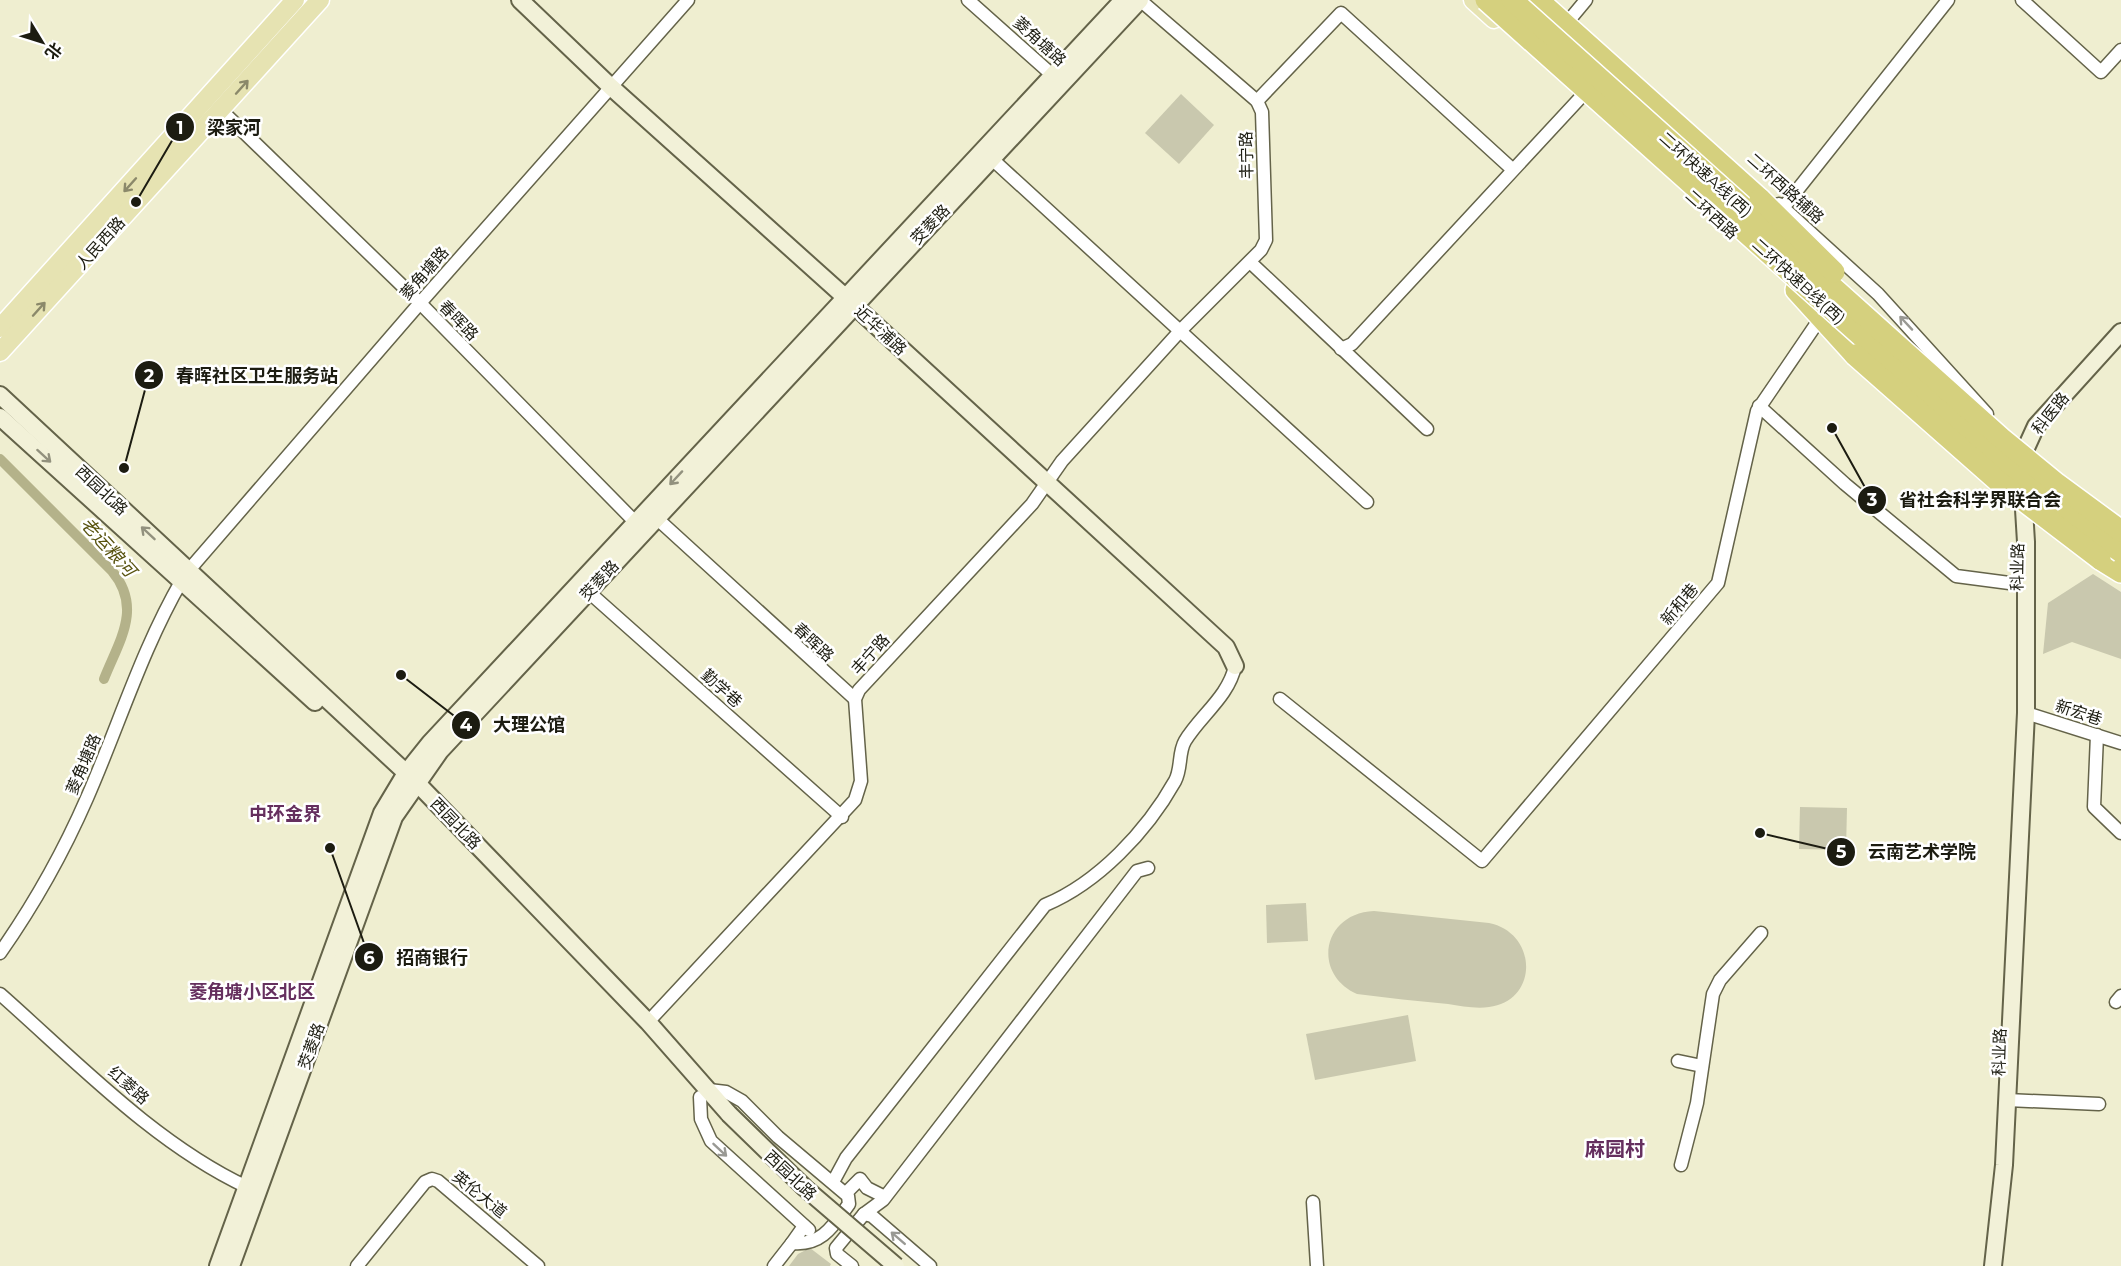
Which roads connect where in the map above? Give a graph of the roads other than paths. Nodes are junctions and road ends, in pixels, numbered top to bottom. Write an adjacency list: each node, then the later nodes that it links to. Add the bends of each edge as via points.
1 (295, 0): 32 (main road, 人民西路, one-way to 32)
2 (320, 0): 23 (main road, 人民西路, one-way to 2)
3 (520, 0): 20 (street, 近华浦路)
4 (688, 0): 20 (street, 菱角塘路)
5 (968, 0): 19 (street, 菱角塘路)
6 (1123, 0): 19 (street, 茭菱路)
7 (1140, 0): 19 (street, 茭菱路); 22 (street)
8 (1473, 0): 21 (main road, 二环西路)
9 (1486, 0): 52 (highway, 二环快速B线(西), bridge, via 1976,439)
10 (1512, 0): 37 (highway, 二环快速A线(西), bridge)
11 (1525, 0): 40 (main road)
12 (1538, 0): 37 (highway, bridge, via 1788,224)
13 (1551, 0): 17 (street, 二环西路辅路)
14 (1586, 0): 17 (street)
15 (1948, 0): 26 (street)
16 (2022, 0): 18 (street, via 2101,72)
17 (1571, 18): 26 (street, 二环西路辅路)
18 (2121, 50)
19 (1058, 79): 24 (street, 茭菱路); 29 (street, 茭菱路)
20 (611, 87): 29 (street, 近华浦路); 30 (street, 菱角塘路)
21 (1581, 97): 25 (street); 28 (main road, 二环西路)
22 (1257, 101): 25 (street, via 1341,13); 27 (street, 丰宁路, via 1262,112 1266,240)
23 (221, 110): 30 (street, 春晖路); 36 (main road, 人民西路, one-way to 23)
24 (992, 159): 29 (street, 茭菱路); 33 (street)
25 (1512, 169): 35 (street, via 1352,344)
26 (1783, 208): 40 (street, 二环西路辅路, one-way to 26, via 1878,294)
27 (1250, 262): 33 (street, 丰宁路); 35 (street)
28 (1796, 290): 31 (street); 45 (main road, 二环西路); 53 (highway, bridge, via 1856,355 2017,497)
29 (850, 302): 44 (street, 近华浦路); 48 (street, 茭菱路)
30 (420, 303): 50 (street, 春晖路); 54 (street, 菱角塘路)
31 (1817, 323): 39 (street, 新和巷); 47 (street, via 1850,361)
32 (0, 328)
33 (1180, 331): 44 (street, 丰宁路); 46 (street)
34 (2121, 332): 43 (street, 科医路, via 2036,426)
35 (1341, 349): 42 (street)
36 (0, 352)
37 (1920, 365): 51 (highway, 二环快速A线(西), bridge, via 2039,470)
38 (0, 396): 54 (street, 西园北路, one-way to 38)
39 (1759, 406): 55 (street, via 1956,576); 59 (street, 新和巷, via 1718,584 1482,861)
40 (1987, 414): 43 (main road)
41 (0, 417): 54 (street, 西园北路, one-way to 54)
42 (1427, 429)
43 (2026, 448): 45 (street, 科医路); 49 (main road)
44 (1047, 482): 57 (street, 近华浦路, via 1226,647); 58 (street, 丰宁路, via 1032,504 887,659)
45 (2022, 490): 47 (street, 科医路); 52 (main road, 二环西路)
46 (1367, 502)
47 (2023, 513): 52 (street, via 2057,534); 55 (street, 科业路, via 2016,542); 60 (street, 科业路, via 2027,551)
48 (652, 514): 50 (street, 茭菱路); 58 (street, 春晖路)
49 (2121, 520)
50 (639, 527): 56 (street, 茭菱路)
51 (2121, 531)
52 (2116, 556)
53 (2121, 572)
54 (185, 575): 63 (street, 西园北路); 68 (street, 菱角塘路, via 161,617 53,870)
55 (2017, 584): 97 (street, 科业路, via 2016,712 1997,1100)
56 (584, 588): 63 (street, 茭菱路, via 430,743); 64 (street, 勤学巷)
57 (1235, 666): 78 (street, via 1227,688 1185,740 1176,780 1142,827 1105,868 1072,894 1045,905 846,1158)
58 (855, 699): 64 (street, 丰宁路, via 861,781 855,800)
59 (1280, 699)
60 (2026, 713): 61 (street, 新宏巷); 74 (street, 科业路)
61 (2097, 735): 62 (street, 新宏巷); 65 (street, via 2094,807)
62 (2121, 743)
63 (408, 782): 70 (street, 西园北路); 73 (street, 西园北路); 79 (street, 茭菱路, via 382,813); 88 (street, 茭菱路)
64 (842, 817): 70 (street, 丰宁路)
65 (2121, 833)
66 (1148, 868): 81 (street, via 1137,871)
67 (1761, 933): 72 (street, via 1720,980 1713,994)
68 (0, 952)
69 (0, 994): 79 (street, 红菱路, via 141,1118 217,1172)
70 (648, 1022): 73 (street, 西园北路)
71 (1678, 1061): 72 (street)
72 (1702, 1066): 77 (street)
73 (705, 1094): 76 (street, 西园北路); 78 (street, via 726,1092 742,1101); 84 (street, one-way to 84, via 701,1119 711,1142)
74 (2007, 1100): 75 (street); 98 (street, 科业路)
75 (2099, 1104)
76 (725, 1118): 93 (street, 西园北路, via 798,1195); 94 (street, 西园北路, bridge)
77 (1681, 1165)
78 (833, 1182): 80 (street)
79 (247, 1187): 87 (street, 茭菱路)
80 (846, 1193): 81 (street, via 860,1179 867,1188); 85 (street, via 849,1204 824,1237)
81 (885, 1197): 83 (street)
82 (1313, 1202): 96 (street)
83 (864, 1214): 92 (street, via 836,1248 837,1254); 95 (street, one-way to 83, via 872,1216)
84 (804, 1226): 85 (street); 86 (street)
85 (817, 1237): 86 (street, via 811,1242)
86 (792, 1243): 91 (street)
87 (218, 1266)
88 (231, 1266)
89 (357, 1266): 90 (street, 英伦大道, via 425,1182 432,1179)
90 (538, 1266)
91 (774, 1266)
92 (852, 1266)
93 (881, 1266)
94 (896, 1266)
95 (930, 1266)
96 (1317, 1266)
97 (1982, 1266)
98 (1993, 1266)

